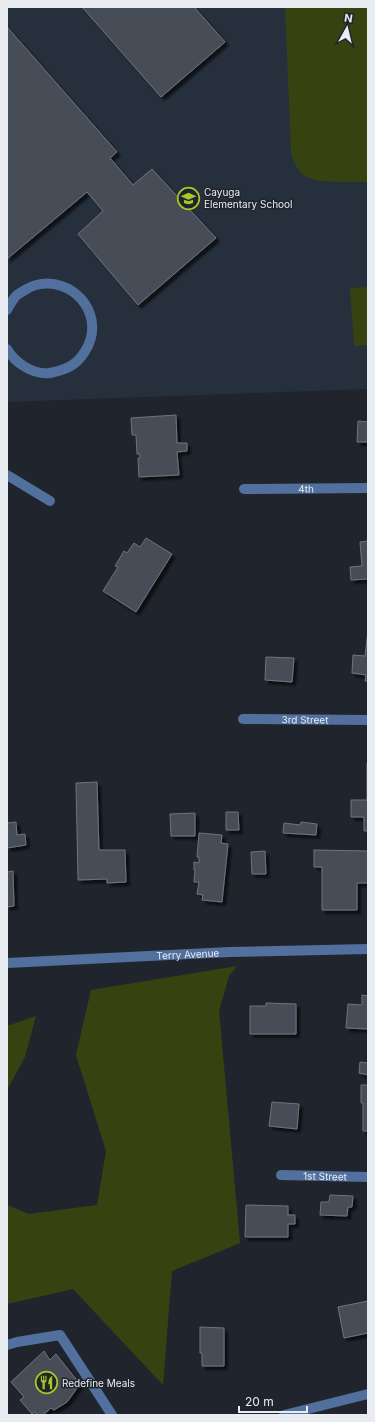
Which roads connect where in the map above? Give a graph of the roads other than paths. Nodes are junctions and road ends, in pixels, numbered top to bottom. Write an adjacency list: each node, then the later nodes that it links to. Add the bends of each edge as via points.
1 (9, 303): 2 (street, via 15,296 35,285 52,283 71,290 86,305 92,320 92,338 77,362 64,370 44,373 27,369)
2 (7, 349)
3 (7, 475): 6 (street)
4 (368, 488): 5 (street, 4th)
5 (244, 489)
6 (50, 501)
7 (243, 719): 8 (street, 3rd Street)
8 (368, 720)
9 (368, 949): 10 (street, Terry Avenue, via 230,952)
10 (7, 963)
11 (281, 1175): 12 (street, 1st Street)
12 (368, 1177)
13 (7, 1345): 15 (street, via 60,1335)
14 (368, 1394): 16 (street)
15 (112, 1415)
16 (284, 1415)

